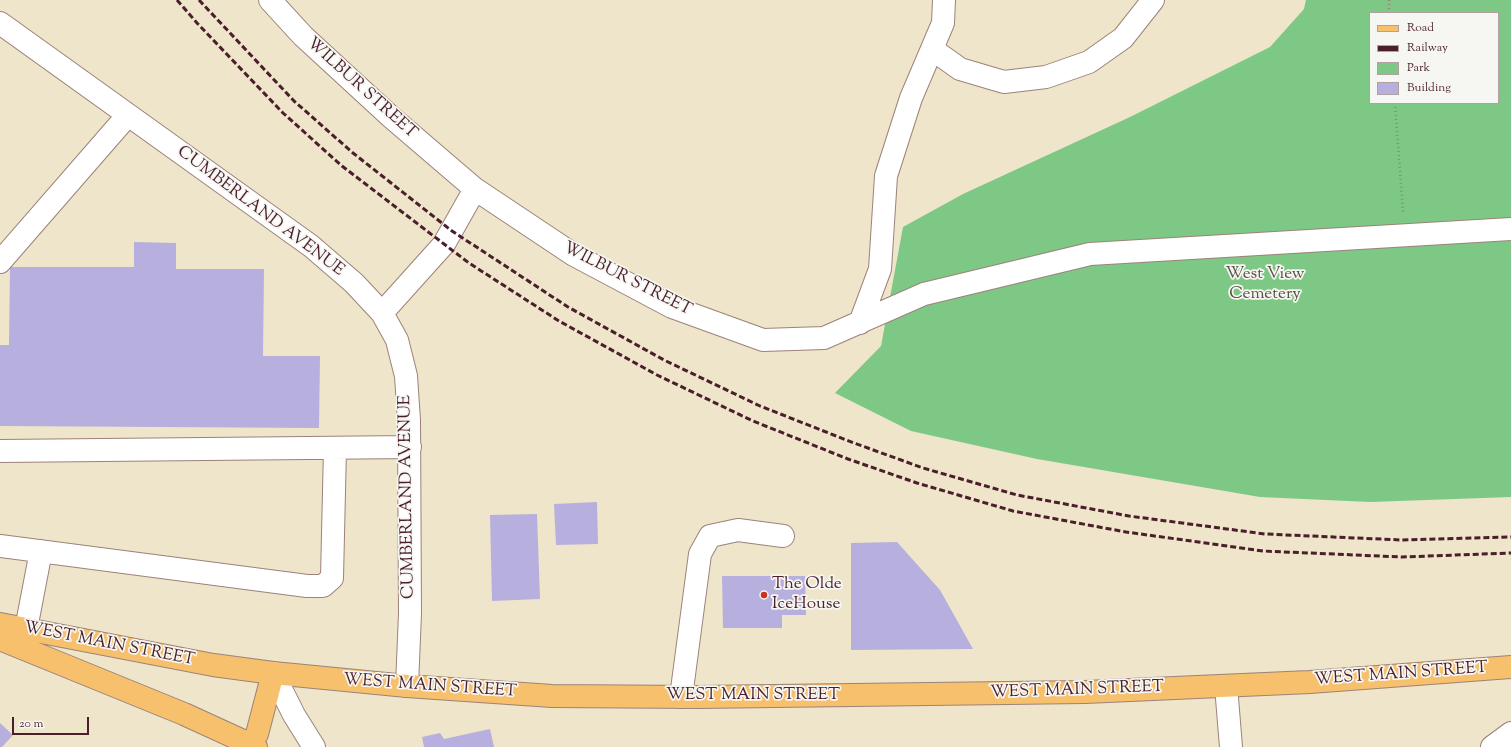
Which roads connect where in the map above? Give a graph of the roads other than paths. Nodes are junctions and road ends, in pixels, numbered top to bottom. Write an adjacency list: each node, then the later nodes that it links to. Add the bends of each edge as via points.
1 (270, 0): 7 (street, WILBUR STREET, via 303,36 391,117)
2 (944, 0): 5 (street, via 943,23)
3 (1153, 0): 5 (street, via 1123,38 1089,62 1046,77 1004,82 960,69)
4 (0, 23): 6 (street, CUMBERLAND AVENUE)
5 (932, 49): 11 (street, via 911,98 886,176 880,269)
6 (128, 115): 9 (street); 10 (street, CUMBERLAND AVENUE, via 311,246 354,283)
7 (475, 189): 10 (street, via 444,244); 11 (street, WILBUR STREET, via 574,254 672,307 763,340 824,338)
8 (1511, 229): 11 (street, WILBUR STREET, via 1090,254 924,294)
9 (0, 262)
10 (382, 313): 12 (street, CUMBERLAND AVENUE, via 397,340 406,376)
11 (860, 322)
12 (410, 447): 13 (street); 23 (street, CUMBERLAND AVENUE, via 410,613)
13 (335, 448): 14 (street); 17 (street, via 332,578 324,586 307,586)
14 (0, 451)
15 (783, 536): 25 (street, via 738,530 710,536 700,554)
16 (0, 546): 17 (street)
17 (41, 551): 19 (street)
18 (0, 624): 19 (main road, WEST MAIN STREET)
19 (26, 629): 22 (main road, WEST MAIN STREET)
20 (0, 639): 27 (main road, via 184,714)
21 (1511, 666): 24 (main road, WEST MAIN STREET)
22 (273, 673): 23 (main road, WEST MAIN STREET); 27 (main road); 28 (street)
23 (407, 686): 25 (main road, WEST MAIN STREET, via 552,696)
24 (1226, 686): 25 (main road, WEST MAIN STREET, via 1085,692); 29 (street)
25 (681, 697)
26 (1511, 733): 30 (street)
27 (252, 746)
28 (314, 747)
29 (1231, 747)
30 (1492, 747)

